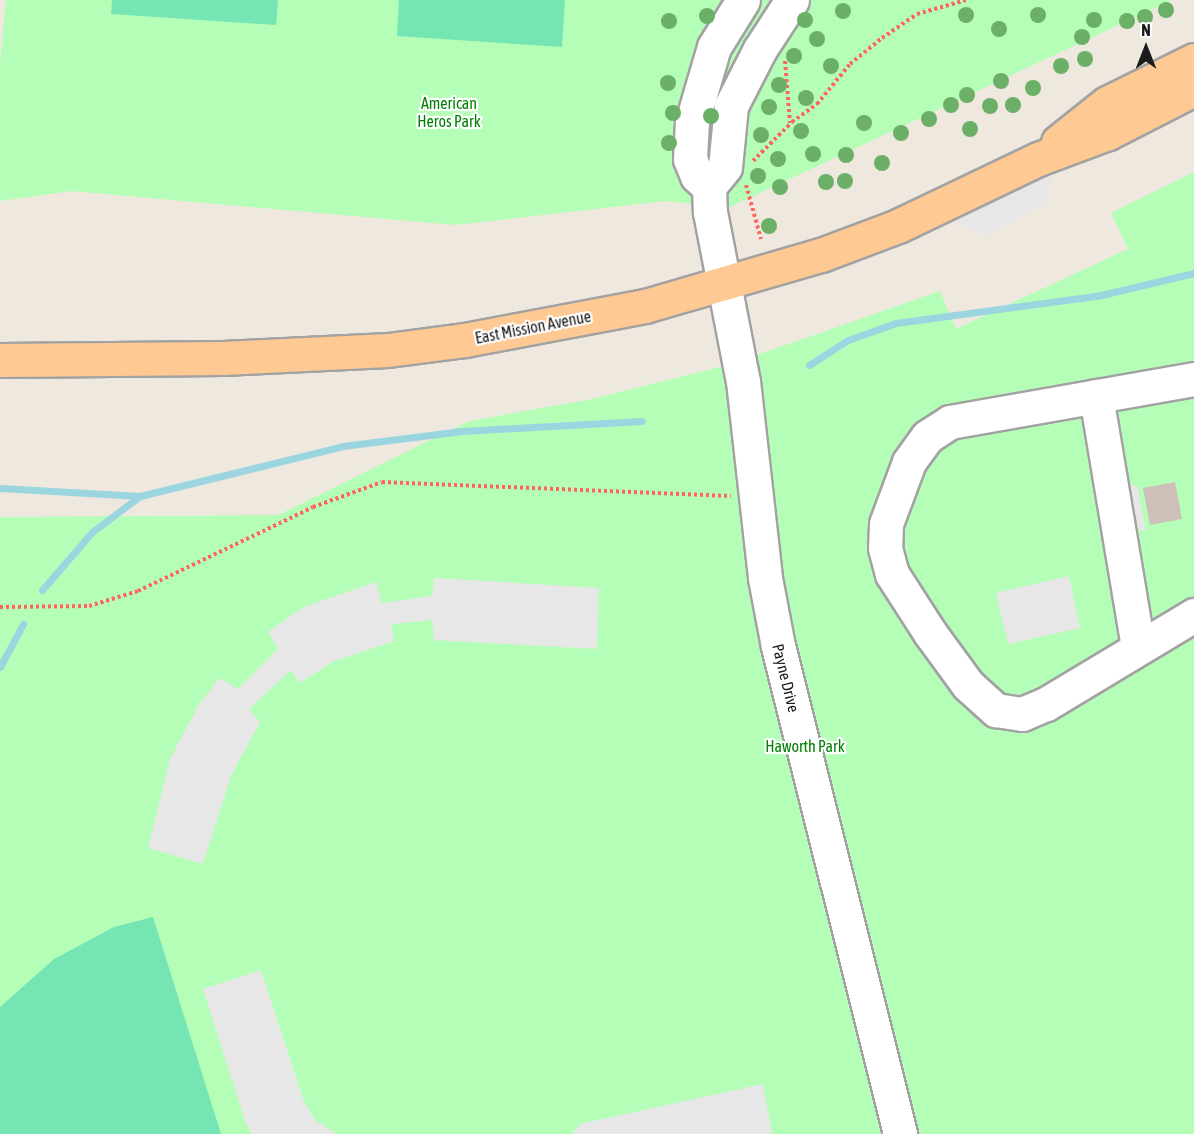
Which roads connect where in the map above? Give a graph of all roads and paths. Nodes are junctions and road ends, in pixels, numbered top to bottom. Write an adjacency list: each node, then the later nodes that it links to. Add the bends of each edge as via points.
1 (792, 0): 4 (street)
2 (966, 0): 7 (path, via 917,14 882,38 841,73 817,104)
3 (735, 13): 4 (street); 11 (street, via 706,66 692,122 690,159 697,176)
4 (772, 51): 7 (path); 11 (street, via 731,106 725,167)
5 (1194, 60): 8 (main road, East Mission Avenue, via 1107,103)
6 (1194, 89): 8 (main road, East Mission Avenue, via 1108,133)
7 (790, 123): 9 (path)
8 (1038, 159): 13 (main road, East Mission Avenue, via 898,226)
9 (749, 170)
10 (746, 178): 12 (path, via 749,204)
11 (709, 187): 13 (street, Payne Drive)
12 (761, 239)
13 (726, 285): 14 (main road, East Mission Avenue, via 645,306 488,336 388,350 224,358); 17 (street, Payne Drive, via 744,381)
14 (0, 360)
15 (1194, 379): 16 (street)
16 (1096, 396): 20 (street); 20 (street, via 950,422 927,437 897,489 886,524 885,548 892,573 930,633 968,685 996,711 1022,714 1046,704)
17 (756, 496): 18 (path, via 382,482 314,507 138,591 89,606); 21 (street, Payne Drive, via 778,646)
18 (0, 607)
19 (1194, 615): 20 (street)
20 (1138, 647)
21 (900, 1134)

